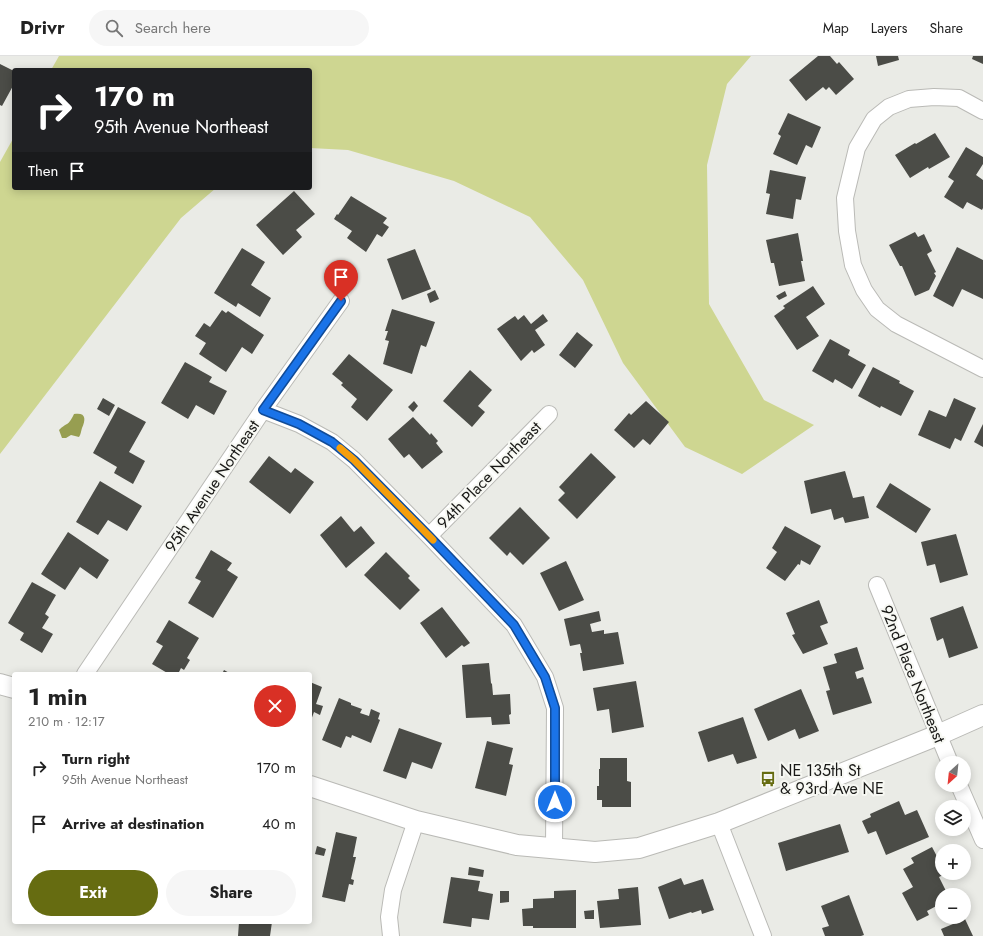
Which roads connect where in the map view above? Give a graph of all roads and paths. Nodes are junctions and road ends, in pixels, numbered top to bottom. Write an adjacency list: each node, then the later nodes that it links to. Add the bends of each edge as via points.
1 (983, 110): 3 (street, via 959,98 934,96 908,99 889,107 874,120 857,148 845,198 853,265 864,290 877,309 896,324)
2 (341, 301): 4 (street, 95th Avenue Northeast)
3 (983, 369)
4 (263, 410): 6 (street, via 299,424 332,442 354,460); 8 (street, 95th Avenue Northeast)
5 (549, 414): 6 (street, 94th Place Northeast)
6 (429, 536): 19 (street, via 514,625 545,677 555,708)
7 (877, 586): 12 (street, 92nd Place Northeast)
8 (86, 672)
9 (0, 684): 10 (street)
10 (12, 687)
11 (983, 715): 12 (street)
12 (938, 735): 13 (street, 92nd Place Northeast); 17 (street)
13 (947, 756)
14 (312, 787): 16 (street)
15 (962, 792): 18 (street)
16 (416, 821): 19 (street, via 517,845); 20 (street, via 393,890 389,917)
17 (719, 823): 19 (street, via 639,848 595,852); 21 (street)
18 (983, 840)
19 (554, 849)
20 (390, 936)
21 (762, 936)

